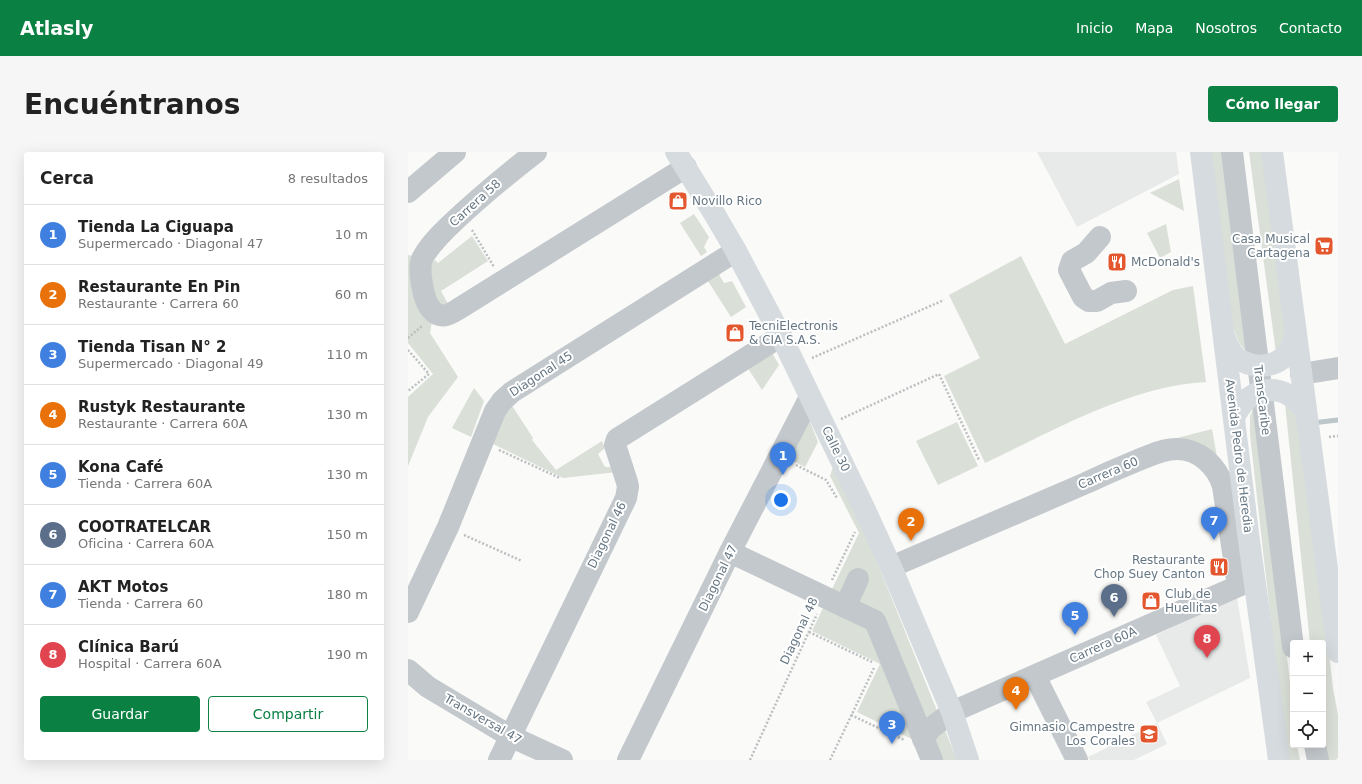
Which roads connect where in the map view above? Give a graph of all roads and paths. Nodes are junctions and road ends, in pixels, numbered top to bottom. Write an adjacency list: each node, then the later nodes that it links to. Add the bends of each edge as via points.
1 (455, 152): 7 (street)
2 (536, 152): 8 (street, Carrera 58)
3 (1201, 152): 17 (main road, Avenida Pedro de Heredia)
4 (1272, 152): 15 (main road)
5 (1237, 158): 44 (street, TransCaribe)
6 (681, 160): 10 (main road, Calle 30); 11 (street)
7 (408, 192)
8 (462, 214): 11 (path); 11 (street, Carrera 58, via 439,237 422,261 422,280 429,307 433,312 446,316)
9 (1100, 237): 12 (street, via 1086,253 1072,261 1069,270 1083,297 1089,300)
10 (736, 251): 16 (main road, Calle 30); 28 (street, Diagonal 45, via 512,392 495,411)
11 (503, 281)
12 (1126, 291)
13 (944, 300): 20 (path)
14 (423, 325): 18 (path)
15 (1295, 334): 17 (main road, via 1293,345 1287,354 1278,361 1256,366 1245,363 1235,356 1228,348); 22 (main road)
16 (780, 336): 20 (main road, Calle 30); 50 (street, Diagonal 46, via 616,439 615,445 628,482 626,498)
17 (1224, 337): 26 (main road, Avenida Pedro de Heredia)
18 (408, 338)
19 (408, 350): 23 (path, via 429,374)
20 (795, 365): 24 (main road, Calle 30)
21 (1338, 368): 22 (street)
22 (1301, 374): 25 (main road)
23 (408, 391)
24 (810, 397): 27 (main road, Calle 30); 29 (street, Diagonal 47)
25 (1306, 411): 26 (main road, via 1290,395 1268,390 1247,399 1239,407); 45 (main road)
26 (1234, 418): 39 (main road, Avenida Pedro de Heredia)
27 (825, 427): 30 (path, via 939,374); 33 (main road, Calle 30)
28 (482, 442): 31 (path); 34 (street, Diagonal 45)
29 (779, 456): 32 (path, via 826,480); 35 (street, Diagonal 47)
30 (979, 460)
31 (560, 478)
32 (837, 499)
33 (865, 510): 37 (main road, Calle 30); 40 (path, Diagonal 48)
34 (448, 527): 36 (path); 42 (street, Diagonal 45)
35 (730, 552): 40 (street); 56 (street, Diagonal 47)
36 (522, 561)
37 (891, 567): 39 (street, Carrera 60, via 1121,467 1154,454 1176,449 1186,450 1207,460 1220,478); 48 (main road, Calle 30)
38 (858, 579): 41 (street)
39 (1246, 582): 47 (street, Carrera 60A); 62 (main road, Avenida Pedro de Heredia)
40 (825, 597): 41 (street); 43 (path, Diagonal 48)
41 (845, 607): 51 (street, via 875,621)
42 (408, 612)
43 (809, 632): 49 (path, via 876,664); 57 (path, Diagonal 48)
44 (1297, 640)
45 (1338, 652)
46 (408, 670): 50 (street, Transversal 47, via 428,687)
47 (1035, 676): 48 (street, Carrera 60A); 61 (street)
48 (952, 712): 51 (street, Carrera 60A); 60 (main road, Calle 30)
49 (851, 716): 51 (path); 58 (path)
50 (510, 736): 54 (street, Diagonal 46); 55 (street, Transversal 47)
51 (914, 740): 59 (street)
52 (1304, 748): 63 (street)
53 (1316, 748): 64 (street)
54 (499, 760)
55 (562, 760)
56 (628, 760)
57 (750, 760)
58 (830, 760)
59 (932, 760)
60 (968, 760)
61 (1077, 760)
62 (1279, 760)
63 (1306, 760)
64 (1318, 760)

